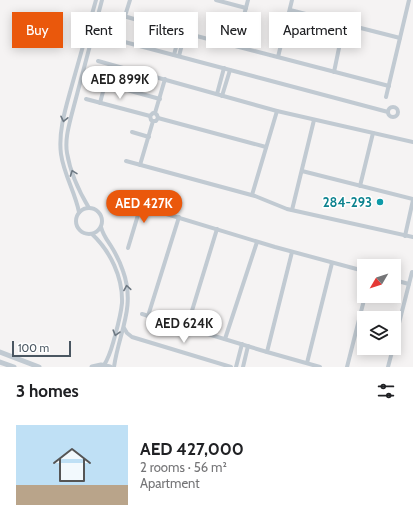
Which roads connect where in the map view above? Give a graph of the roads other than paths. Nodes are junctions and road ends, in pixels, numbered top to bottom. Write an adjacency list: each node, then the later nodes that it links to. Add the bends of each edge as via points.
1 (96, 0): 61 (street, one-way to 61, via 64,116 60,142 63,165)
2 (102, 0): 10 (street)
3 (130, 0): 13 (street)
4 (216, 0): 8 (street)
5 (248, 0): 8 (street)
6 (292, 0): 9 (street)
7 (409, 0): 15 (street)
8 (246, 8): 11 (street)
9 (290, 10): 12 (street); 24 (street)
10 (99, 12)
11 (245, 12)
12 (298, 12)
13 (126, 13)
14 (361, 28): 15 (street)
15 (400, 38): 32 (street)
16 (126, 42): 22 (street)
17 (89, 48): 59 (street, one-way to 17, via 72,171 67,142 71,116)
18 (176, 48): 22 (street)
19 (181, 48): 23 (street)
20 (244, 48): 24 (street)
21 (339, 48): 29 (street)
22 (174, 55): 23 (street)
23 (179, 56): 27 (street)
24 (278, 57): 29 (street)
25 (98, 61): 26 (street)
26 (110, 65): 30 (street); 31 (street)
27 (224, 68): 28 (street); 33 (street)
28 (230, 70): 34 (street); 40 (street)
29 (334, 72): 32 (street)
30 (165, 80): 33 (street); 37 (street)
31 (105, 84): 37 (street); 38 (street)
32 (388, 86): 35 (street)
33 (217, 94): 34 (street)
34 (222, 96): 39 (street)
35 (386, 97)
36 (86, 99): 38 (street)
37 (160, 99): 41 (street)
38 (100, 103): 42 (street)
39 (277, 111): 44 (street); 50 (street)
40 (388, 112)
41 (155, 113): 42 (street); 43 (street)
42 (150, 116): 45 (street)
43 (158, 118): 45 (street); 50 (street)
44 (314, 120): 47 (street); 53 (street)
45 (153, 121): 48 (street)
46 (132, 132): 48 (street)
47 (372, 133): 49 (street); 54 (street)
48 (148, 137): 52 (street)
49 (413, 142)
50 (266, 147): 56 (street)
51 (126, 161): 52 (street)
52 (140, 165): 56 (street)
53 (302, 171): 54 (street); 60 (street)
54 (360, 186): 57 (street)
55 (144, 195): 58 (street)
56 (252, 195): 60 (street)
57 (413, 200): 66 (street)
58 (140, 206): 62 (street); 69 (street)
59 (89, 208): 61 (street); 63 (street, via 100,214)
60 (292, 210): 66 (street)
61 (79, 212): 65 (street, via 76,220 78,228)
62 (179, 217): 64 (street); 79 (street)
63 (100, 227): 65 (street); 81 (street, one-way to 63, via 128,304 126,280 120,262)
64 (218, 229): 68 (street); 80 (street)
65 (92, 234): 92 (street, one-way to 92, via 114,264 122,296 118,326)
66 (406, 236): 67 (street)
67 (413, 237)
68 (257, 242): 70 (street); 83 (street)
69 (128, 248)
70 (292, 252): 71 (street); 88 (street)
71 (332, 263): 72 (street); 91 (street)
72 (357, 269)
73 (412, 272): 75 (street)
74 (401, 282): 75 (street)
75 (409, 284): 78 (street)
76 (363, 303): 102 (street)
77 (142, 314): 79 (street)
78 (401, 315)
79 (148, 316): 80 (street)
80 (187, 327): 83 (street)
81 (124, 328): 82 (street); 84 (street)
82 (132, 337): 84 (street); 98 (street)
83 (225, 339): 85 (street)
84 (120, 340): 97 (street)
85 (242, 344): 86 (street); 99 (street)
86 (248, 346): 88 (street); 100 (street)
87 (0, 352): 94 (street)
88 (267, 352): 91 (street)
89 (391, 355): 103 (street)
90 (0, 362): 93 (street)
91 (307, 363): 101 (street)
92 (104, 365): 95 (street); 96 (street)
93 (14, 367)
94 (39, 367)
95 (92, 367)
96 (110, 367)
97 (114, 367)
98 (231, 367)
99 (236, 367)
100 (243, 367)
101 (320, 367)
102 (347, 367)
103 (388, 367)

